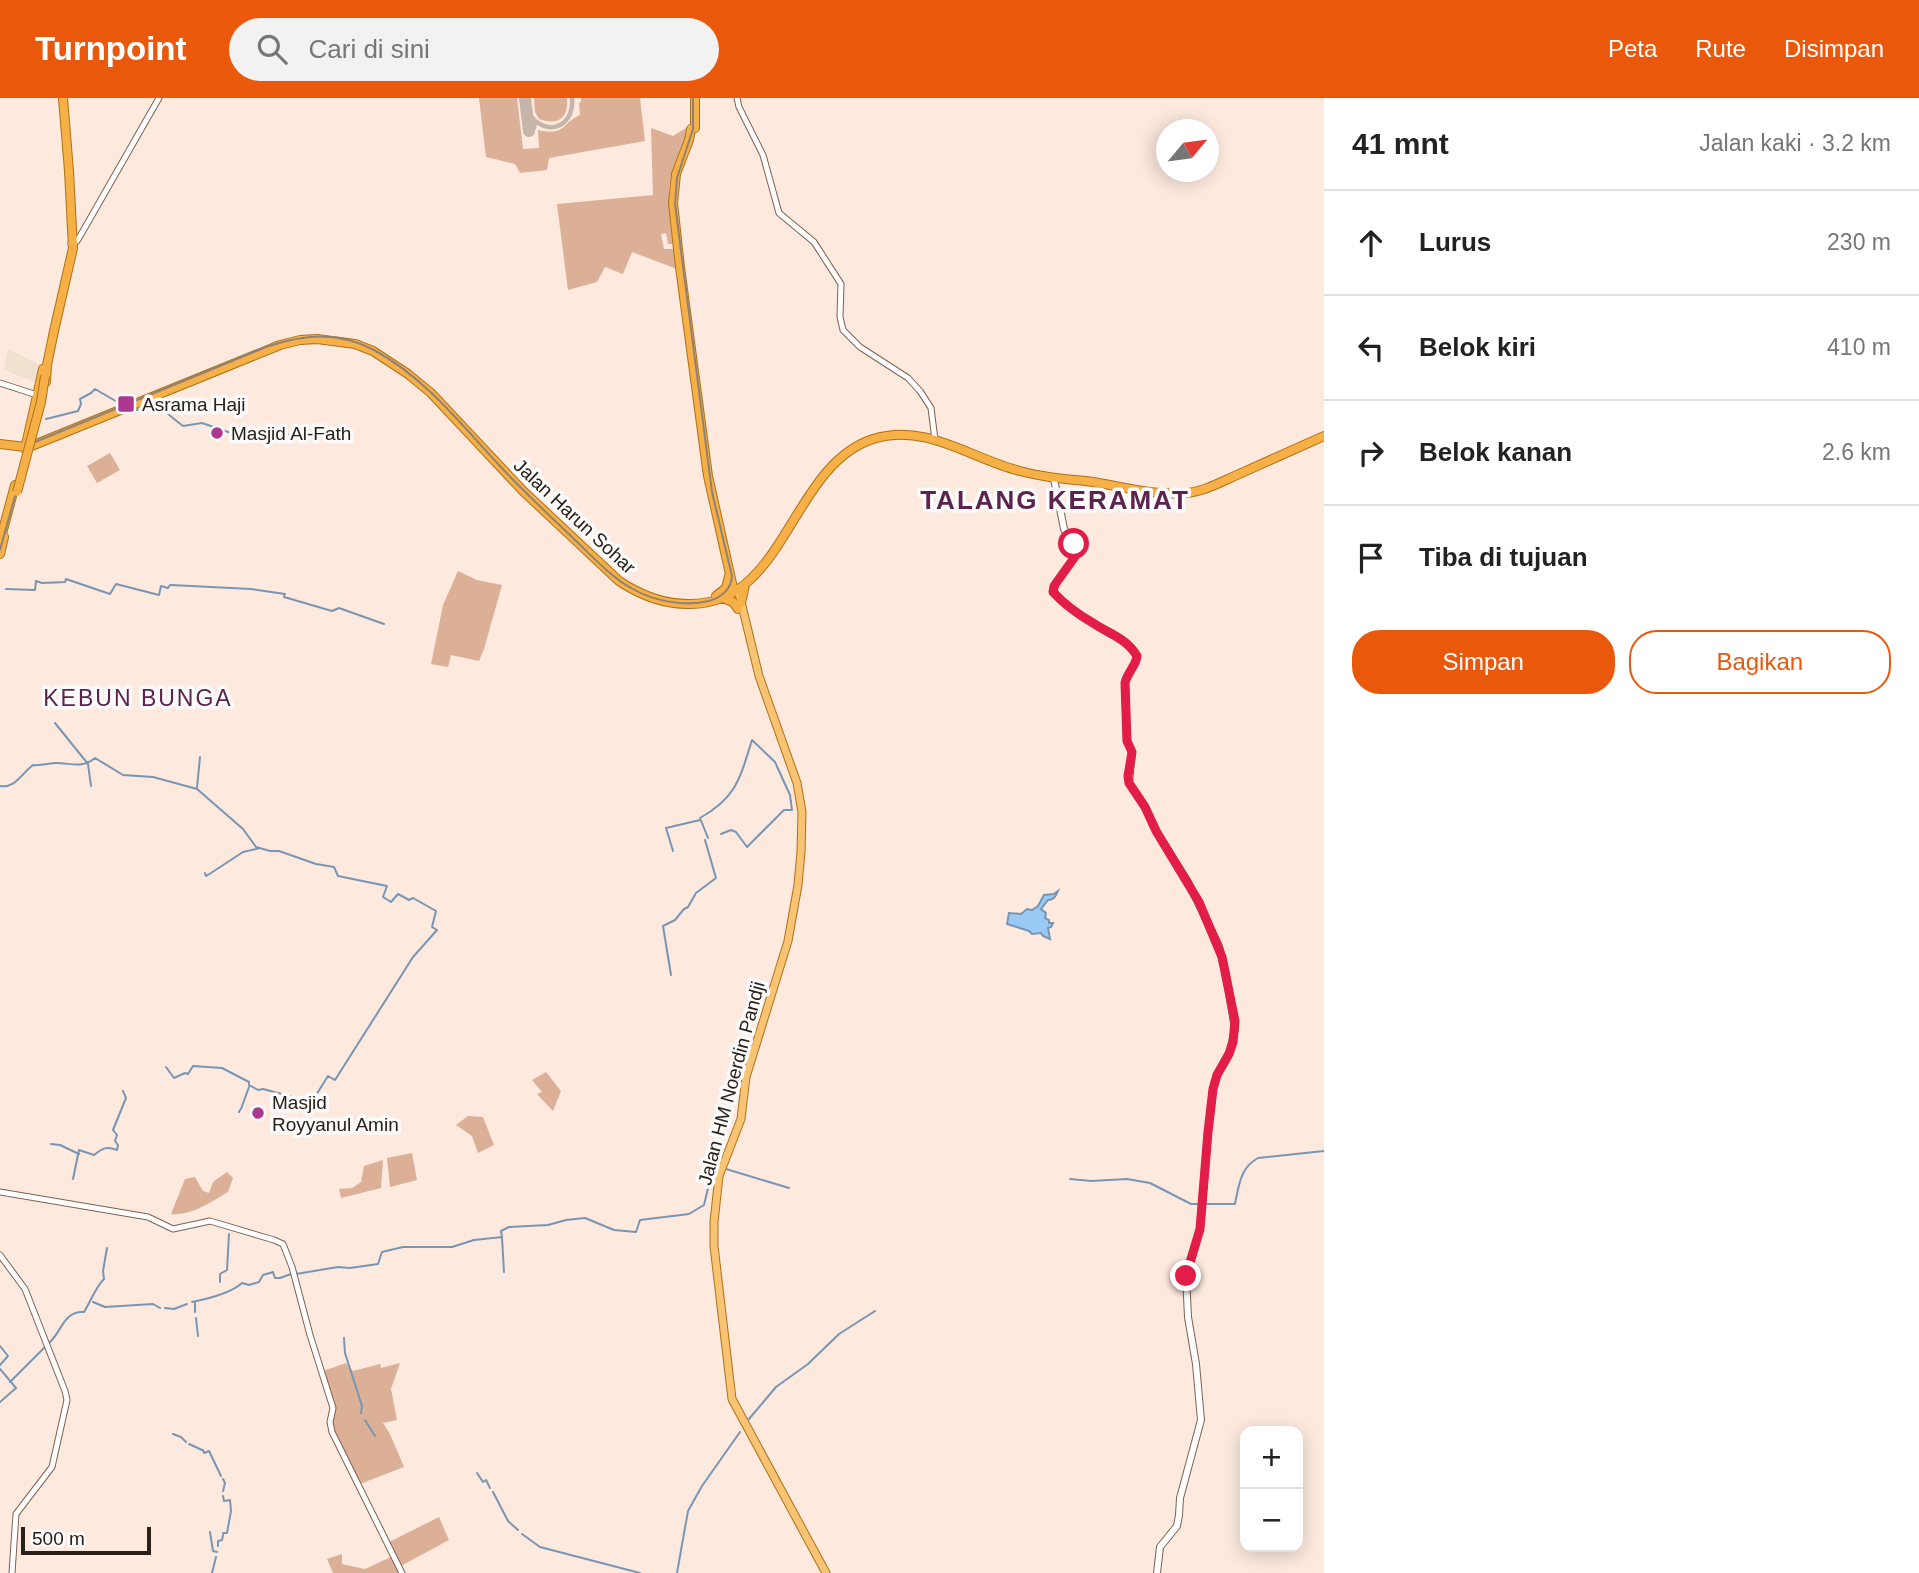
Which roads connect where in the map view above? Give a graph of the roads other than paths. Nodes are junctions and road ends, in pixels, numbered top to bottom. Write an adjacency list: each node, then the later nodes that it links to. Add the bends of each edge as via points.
1 (64, 98): 5 (highway)
2 (159, 98): 5 (street, via 77,241)
3 (693, 98): 6 (highway, via 691,148 678,186)
4 (737, 98): 12 (street, via 763,155 779,213 814,242 841,284 844,332 920,390 931,408)
5 (71, 244): 7 (highway)
6 (680, 249): 19 (highway, via 709,484); 20 (highway, via 715,491)
7 (44, 375): 9 (highway); 14 (highway, via 43,401); 16 (highway, bridge)
8 (0, 383): 9 (street)
9 (37, 395): 14 (highway)
10 (106, 413): 14 (highway, Jalan Harun Sohar); 21 (highway, Jalan Harun Sohar, via 280,345 314,339 364,347 421,384 529,499 619,581 660,601 707,603); 21 (highway, Jalan Harun Sohar, via 282,340 317,335 355,340 421,379 523,486 622,579 660,598)
11 (1324, 436): 15 (highway, Jalan Harun Sohar, via 1195,492 1170,494)
12 (935, 440): 15 (highway, Jalan Harun Sohar); 20 (highway, Jalan Harun Sohar, via 919,435 886,436 848,452 820,480 766,561)
13 (0, 443): 14 (highway)
14 (29, 443): 16 (highway)
15 (1054, 479): 28 (main road, via 1064,528 1080,550 1053,592 1120,638 1137,656 1125,683 1127,741 1132,752 1129,783 1194,893 1219,946 1235,1021 1229,1054 1213,1089 1199,1231 1187,1268 1189,1326 1202,1417 1177,1526 1160,1547)
16 (16, 491): 17 (highway); 18 (highway)
17 (0, 541)
18 (0, 554)
19 (729, 569): 20 (highway); 21 (highway)
20 (737, 587): 21 (highway, Jalan Harun Sohar); 22 (highway); 22 (main road, Jalan HM Noerdin Pandji)
21 (720, 597): 22 (highway)
22 (739, 606): 27 (main road, Jalan HM Noerdin Pandji, via 755,678 796,794 797,873 783,945 742,1076 737,1116 715,1175 710,1247 727,1400)
23 (0, 1192): 26 (street, via 148,1217 173,1229 210,1221 281,1242 333,1409 332,1432)
24 (0, 1255): 25 (street, via 25,1289 65,1391 66,1407 52,1467 16,1514)
25 (12, 1573)
26 (402, 1573)
27 (824, 1573)
28 (1157, 1573)

